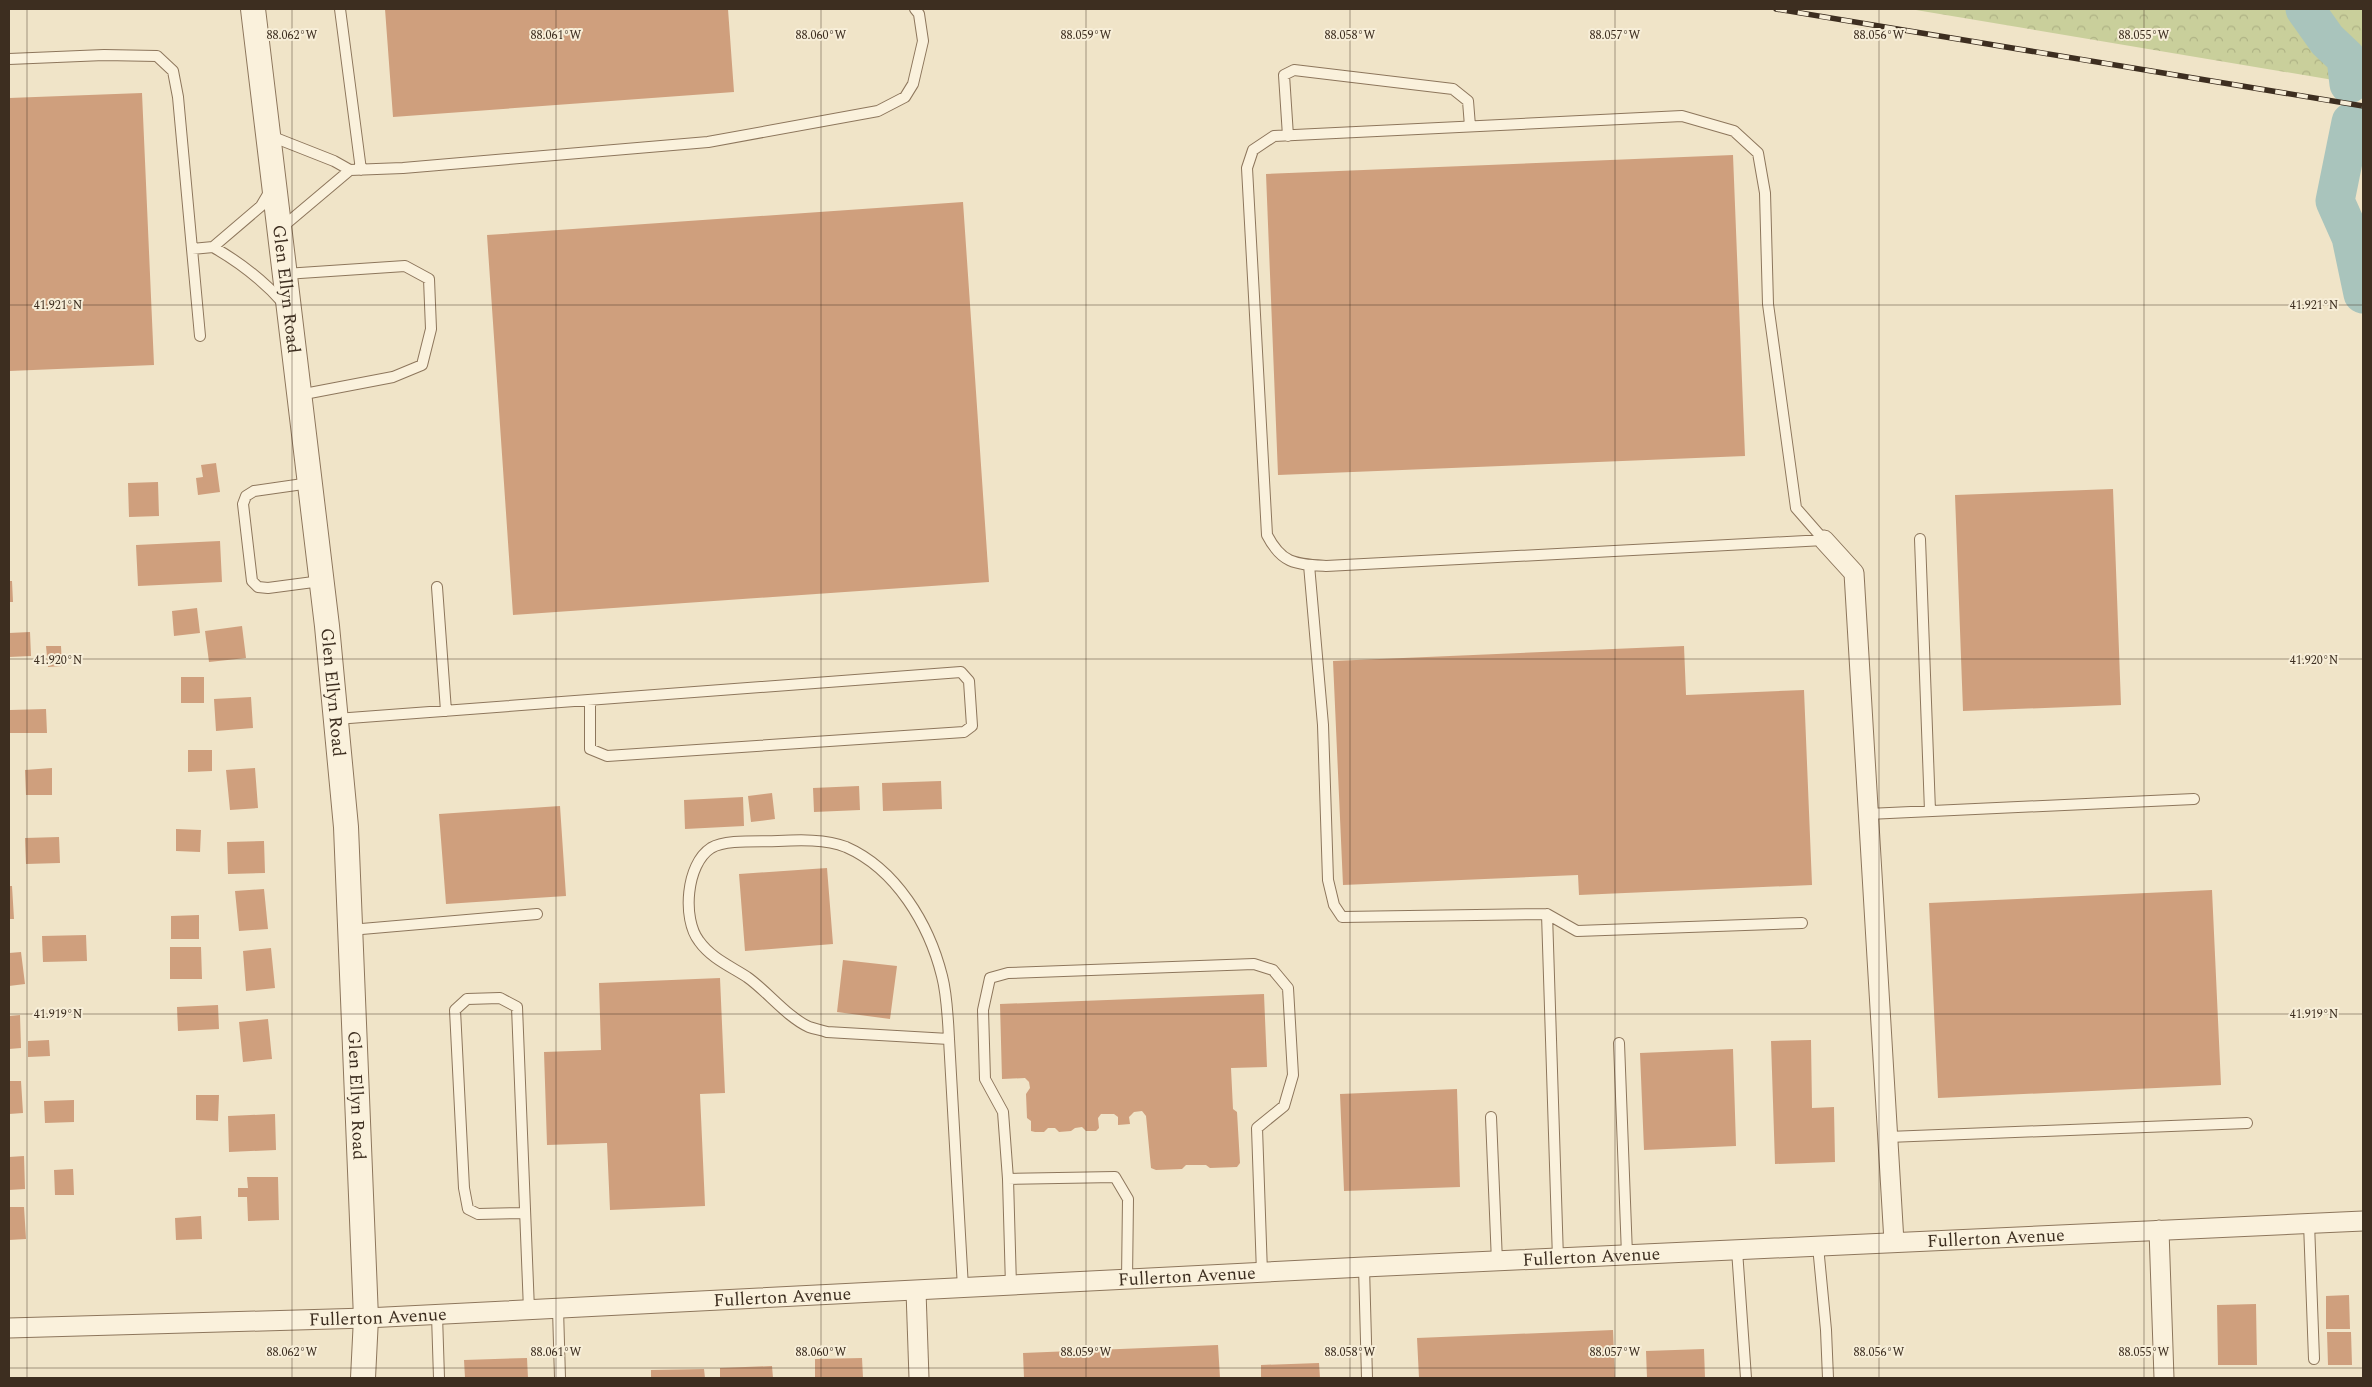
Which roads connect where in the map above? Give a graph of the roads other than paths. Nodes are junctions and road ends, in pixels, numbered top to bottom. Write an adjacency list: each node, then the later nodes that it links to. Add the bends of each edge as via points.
1 (253, 9): 6 (street, Glen Ellyn Road)
2 (340, 9): 9 (lane)
3 (915, 9): 9 (lane, via 919,14 923,41 913,84 905,97 878,111 708,142)
4 (9, 59): 13 (lane, via 157,56 173,70)
5 (1470, 126): 7 (lane); 7 (lane, via 1468,101 1453,89 1294,70 1284,75); 20 (lane, via 1682,116 1734,131 1758,153 1765,193 1768,304 1796,508)
6 (268, 135): 8 (lane); 10 (street, Glen Ellyn Road)
7 (1288, 136): 21 (lane, via 1274,136 1252,150 1247,168 1267,535 1275,552 1289,562)
8 (350, 170): 9 (lane); 11 (lane)
9 (361, 170)
10 (274, 184): 11 (street, Glen Ellyn Road); 12 (lane, via 261,206)
11 (279, 230): 14 (street, Glen Ellyn Road)
12 (213, 247): 13 (lane); 15 (lane, via 268,285)
13 (192, 249): 16 (lane)
14 (284, 274): 15 (street, Glen Ellyn Road); 17 (lane, via 405,266 429,279 431,329 422,365 393,377)
15 (289, 310): 17 (street, Glen Ellyn Road)
16 (200, 336)
17 (299, 395): 18 (street, Glen Ellyn Road)
18 (310, 483): 22 (street, Glen Ellyn Road); 22 (lane, via 254,491 246,496 243,504 252,581 258,587)
19 (1920, 539): 28 (lane)
20 (1824, 540): 21 (lane); 29 (street, via 1854,572)
21 (1310, 565): 31 (lane, via 1323,725 1328,880 1334,905 1342,917)
22 (321, 581): 26 (street, Glen Ellyn Road)
23 (437, 587): 25 (lane)
24 (590, 701): 24 (lane, via 961,672 970,681 972,726 964,732 607,756 590,749); 25 (lane)
25 (446, 711): 26 (lane)
26 (336, 719): 33 (street, Glen Ellyn Road, via 346,827)
27 (2194, 799): 28 (lane)
28 (1930, 811): 29 (lane)
29 (1868, 814): 38 (street)
30 (537, 914): 33 (lane)
31 (1547, 914): 32 (lane, via 1577,931); 48 (lane)
32 (1802, 922)
33 (350, 930): 59 (street, Glen Ellyn Road)
34 (949, 1040): 34 (lane, via 943,976 933,947 913,904 874,863 844,846 806,840 725,843 710,848 698,863 690,880 689,916 697,940 710,954 750,979 808,1026 827,1032); 54 (lane)
35 (1619, 1043): 47 (lane)
36 (1492, 1117): 49 (lane)
37 (2247, 1123): 38 (lane)
38 (1888, 1137): 44 (street)
39 (1008, 1179): 51 (lane, via 1002,1112 985,1080 983,1010 990,978 1008,972 1254,964 1273,970 1288,988 1292,1074 1284,1106 1257,1128); 52 (lane, via 1116,1177 1128,1199); 53 (lane)
40 (525, 1213): 40 (lane, via 517,1006 500,998 467,999 455,1010 464,1188 468,1209 478,1214); 57 (lane)
41 (2363, 1221): 42 (street, Fullerton Avenue)
42 (2308, 1223): 43 (street, Fullerton Avenue); 61 (lane)
43 (2159, 1230): 44 (street, Fullerton Avenue); 69 (street)
44 (1894, 1242): 45 (street, Fullerton Avenue)
45 (1818, 1246): 46 (street, Fullerton Avenue); 68 (lane)
46 (1737, 1250): 47 (street, Fullerton Avenue); 67 (lane)
47 (1627, 1255): 48 (street, Fullerton Avenue)
48 (1558, 1259): 49 (street, Fullerton Avenue)
49 (1497, 1262): 50 (street, Fullerton Avenue)
50 (1364, 1267): 51 (street, Fullerton Avenue); 66 (lane)
51 (1262, 1273): 52 (street, Fullerton Avenue)
52 (1127, 1280): 53 (street, Fullerton Avenue)
53 (1011, 1286): 54 (street, Fullerton Avenue)
54 (963, 1288): 55 (street, Fullerton Avenue)
55 (916, 1291): 56 (street, Fullerton Avenue); 65 (street)
56 (558, 1309): 57 (street, Fullerton Avenue); 64 (lane)
57 (530, 1310): 58 (street, Fullerton Avenue)
58 (437, 1315): 59 (street, Fullerton Avenue); 63 (lane)
59 (366, 1318): 60 (street, Fullerton Avenue); 62 (street, Glen Ellyn Road)
60 (9, 1328)
61 (2314, 1359)
62 (363, 1378)
63 (438, 1378)
64 (560, 1378)
65 (919, 1378)
66 (1368, 1378)
67 (1746, 1378)
68 (1828, 1378)
69 (2164, 1378)

